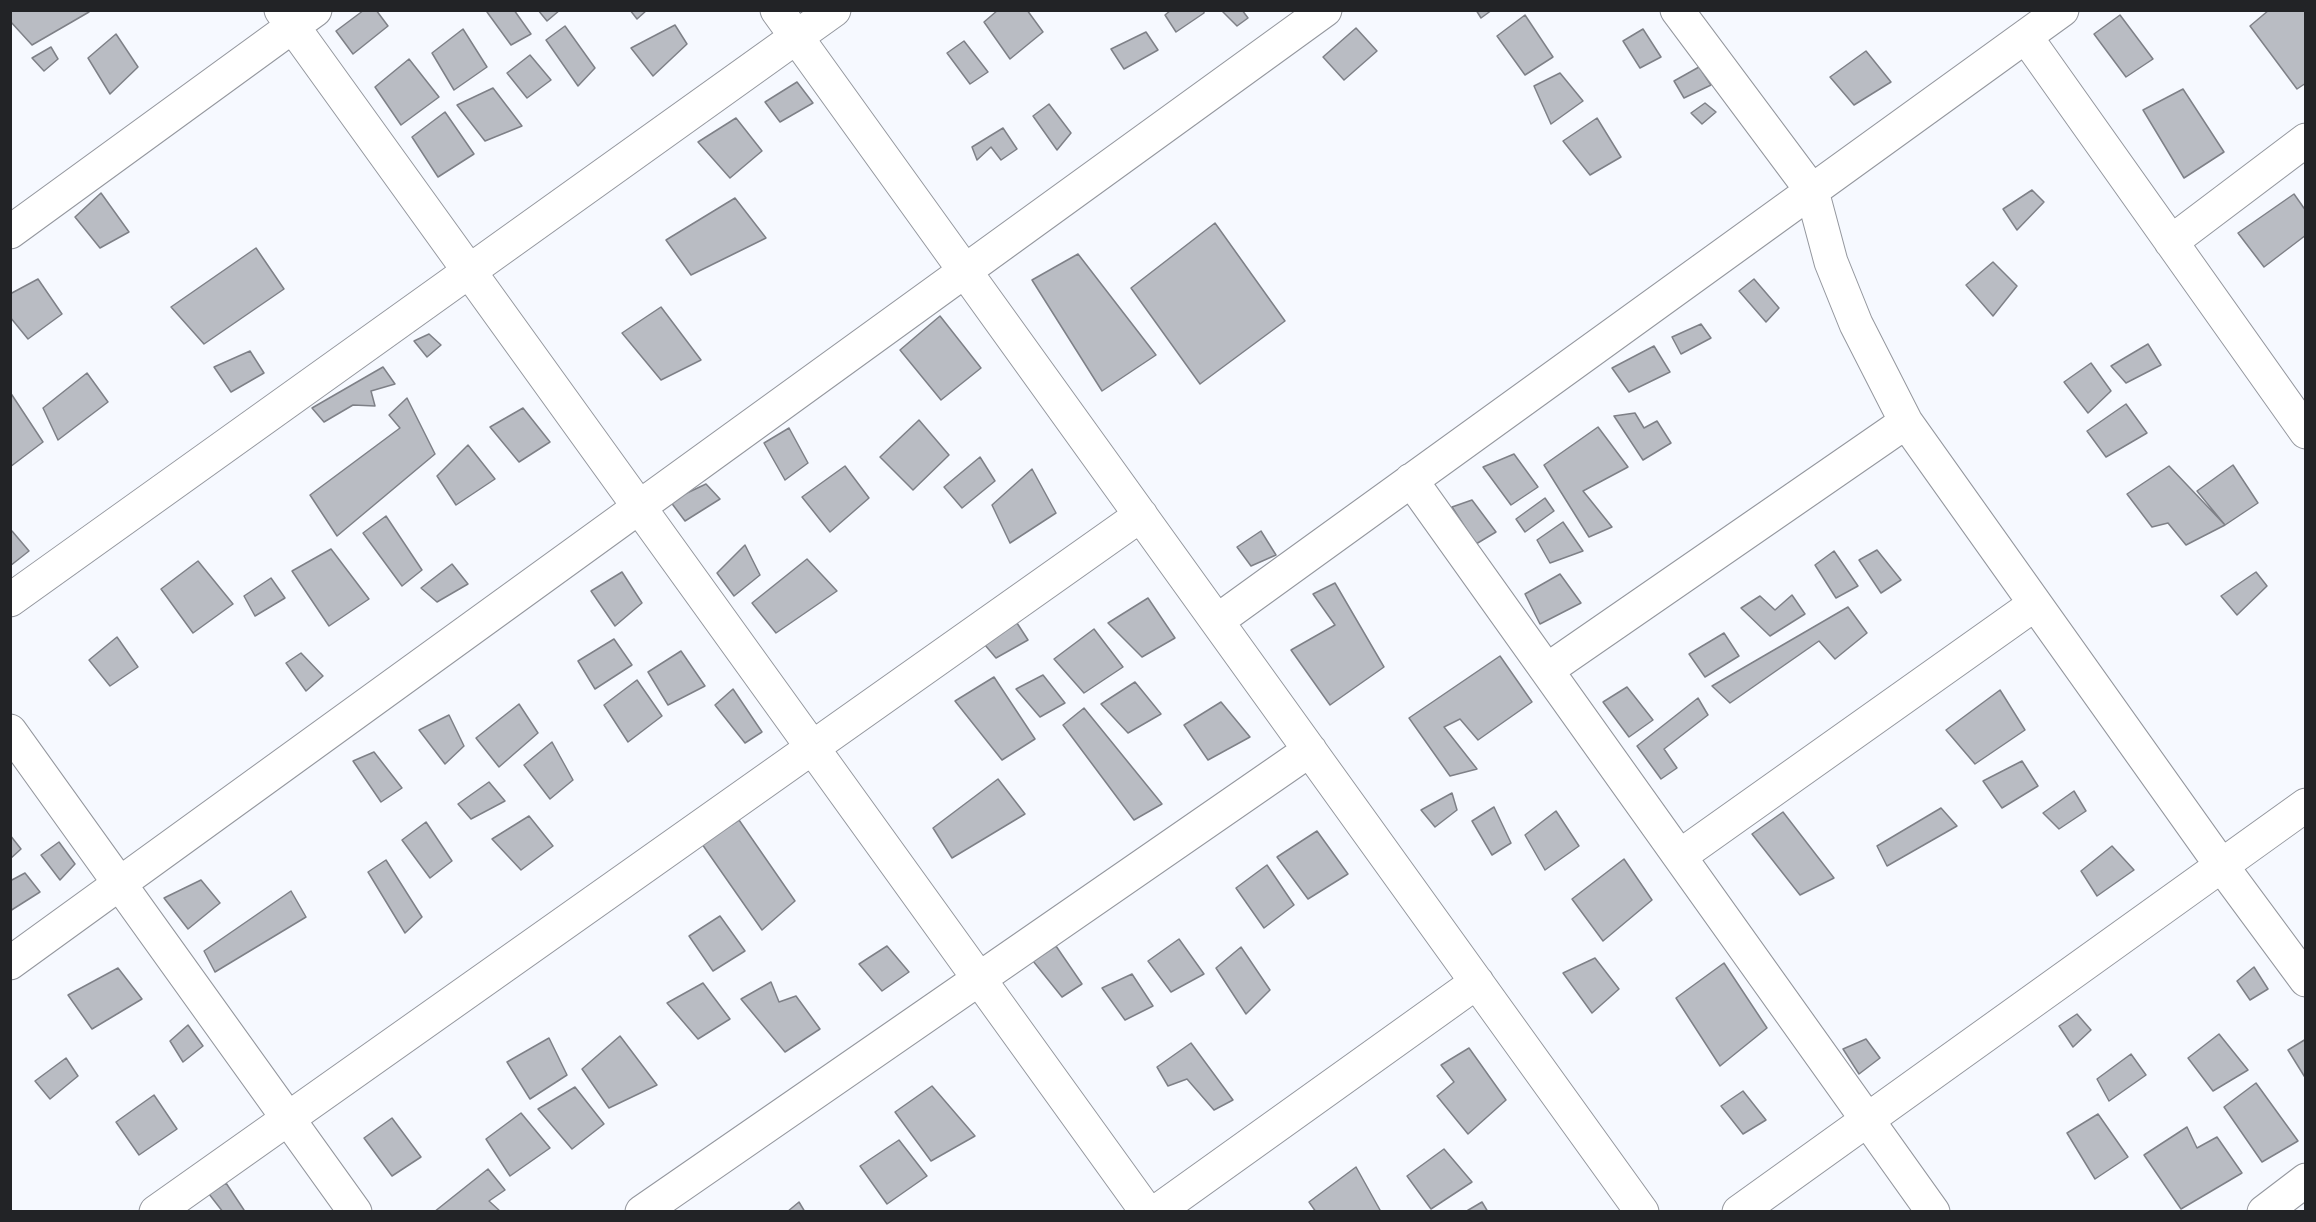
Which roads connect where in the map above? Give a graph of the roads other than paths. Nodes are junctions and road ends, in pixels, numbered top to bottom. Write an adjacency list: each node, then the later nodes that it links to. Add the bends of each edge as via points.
1 (777, 10): 7 (street)
2 (834, 10): 7 (street)
3 (1326, 10): 14 (street)
4 (1677, 10): 10 (street)
5 (2062, 10): 8 (street)
6 (297, 16): 11 (street); 13 (street)
7 (796, 37): 13 (street); 14 (street)
8 (2026, 37): 10 (street); 12 (street)
9 (2306, 140): 12 (street)
10 (1812, 191): 15 (street, via 1831,262 1856,324); 17 (street)
11 (10, 232)
12 (2171, 242): 16 (street)
13 (469, 271): 18 (street); 20 (street)
14 (964, 272): 18 (street); 19 (street)
15 (1905, 422): 21 (street); 23 (street)
16 (2304, 426)
17 (1411, 480): 22 (street); 23 (street)
18 (639, 508): 25 (street); 30 (street)
19 (1141, 515): 22 (street); 25 (street)
20 (10, 600)
21 (2035, 604): 28 (street); 29 (street)
22 (1217, 621): 26 (street)
23 (1547, 670): 28 (street)
24 (10, 731): 30 (street)
25 (812, 747): 32 (street); 35 (street)
26 (1310, 750): 32 (street); 34 (street)
27 (2306, 805): 29 (street)
28 (1680, 856): 36 (street)
29 (2221, 865): 33 (street); 36 (street)
30 (119, 884): 31 (street); 35 (street)
31 (10, 963)
32 (980, 978): 40 (street); 41 (street)
33 (2306, 980)
34 (1477, 982): 42 (street); 43 (street)
35 (287, 1117): 38 (street); 39 (street)
36 (1867, 1119): 44 (street); 45 (street)
37 (2306, 1180): 46 (street)
38 (156, 1212)
39 (355, 1212)
40 (642, 1212)
41 (1147, 1212)
42 (1156, 1212)
43 (1642, 1212)
44 (1738, 1212)
45 (1933, 1212)
46 (2264, 1212)

